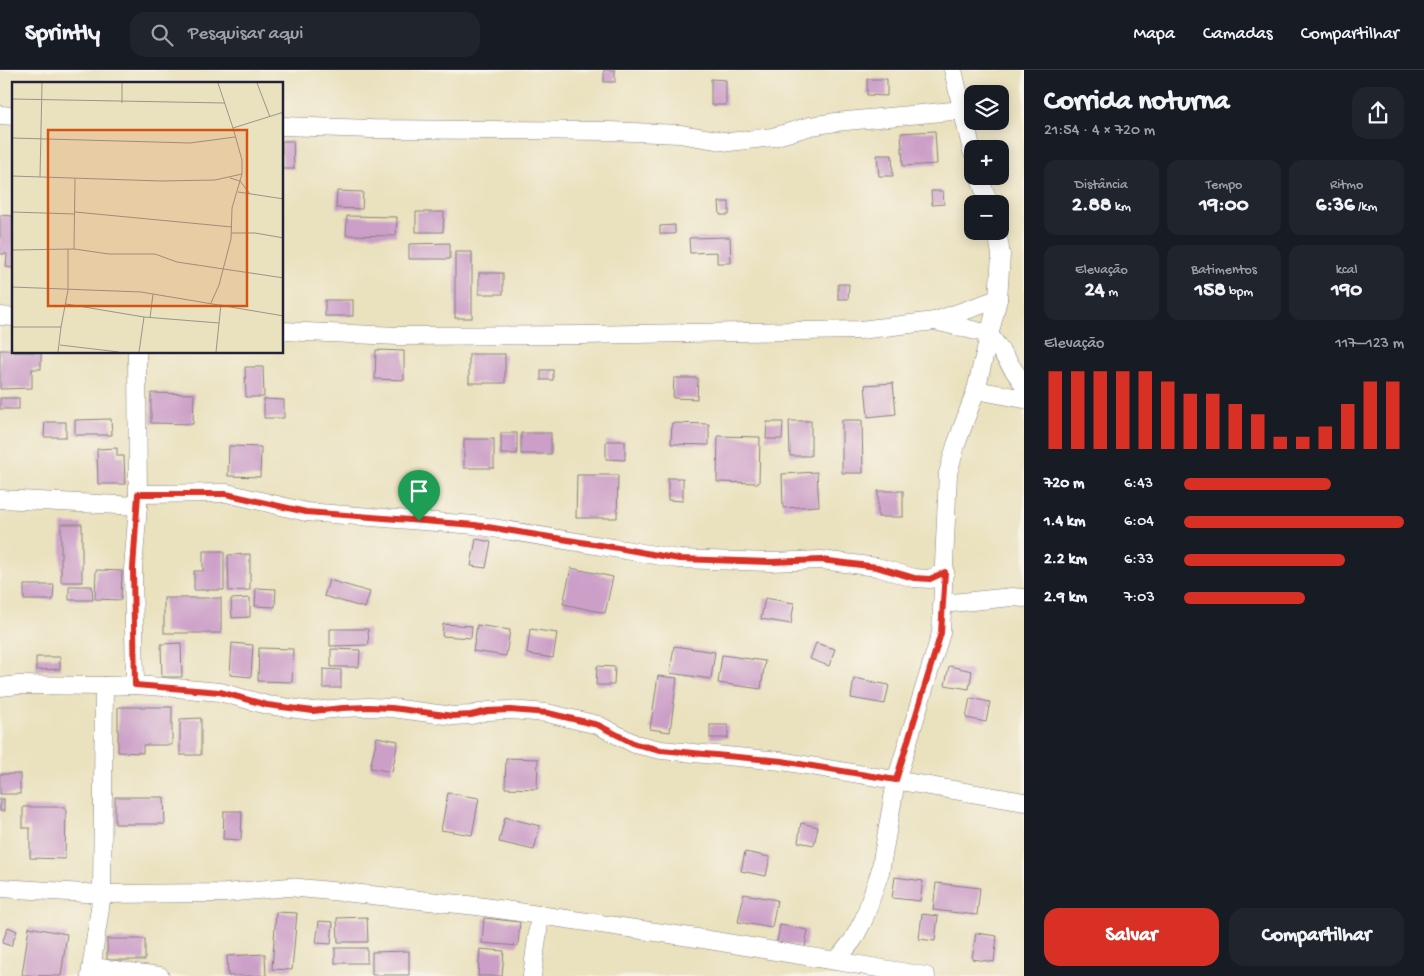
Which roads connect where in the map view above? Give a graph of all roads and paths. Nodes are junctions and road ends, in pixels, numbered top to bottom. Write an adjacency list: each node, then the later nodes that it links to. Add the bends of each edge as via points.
1 (953, 70): 2 (street)
2 (963, 110): 3 (street, via 836,122 773,137 729,142 680,134 609,131); 4 (street)
3 (284, 126)
4 (970, 140)
5 (999, 240): 6 (street, via 1001,254)
6 (998, 299): 7 (street); 9 (street)
7 (935, 321): 8 (street, via 860,330 592,335 398,336); 9 (street)
8 (284, 331)
9 (989, 334): 11 (street); 12 (street)
10 (137, 354): 15 (street)
11 (1024, 385)
12 (976, 390): 13 (street); 16 (street, via 948,473)
13 (1024, 399)
14 (0, 499): 15 (street)
15 (138, 500): 16 (street, via 226,494 306,512 475,525 679,559 821,560 877,567 914,578 930,579); 19 (street, via 133,569)
16 (945, 572): 18 (street)
17 (1024, 598): 18 (street)
18 (942, 604): 22 (street, via 941,633)
19 (135, 685): 20 (street); 22 (street, via 220,692 267,705 313,711 368,707 453,716 510,710 548,713 598,725 635,744 661,750 782,761)
20 (104, 686): 21 (street); 25 (street)
21 (0, 687)
22 (896, 780): 23 (street); 27 (street, via 880,872 864,919)
23 (1024, 802)
24 (0, 888): 25 (street)
25 (102, 894): 26 (street, via 226,893 289,887); 28 (street)
26 (540, 915): 27 (street); 31 (street)
27 (837, 960): 29 (street)
28 (91, 971): 30 (street)
29 (887, 973): 32 (street)
30 (160, 976)
31 (532, 976)
32 (926, 976)

